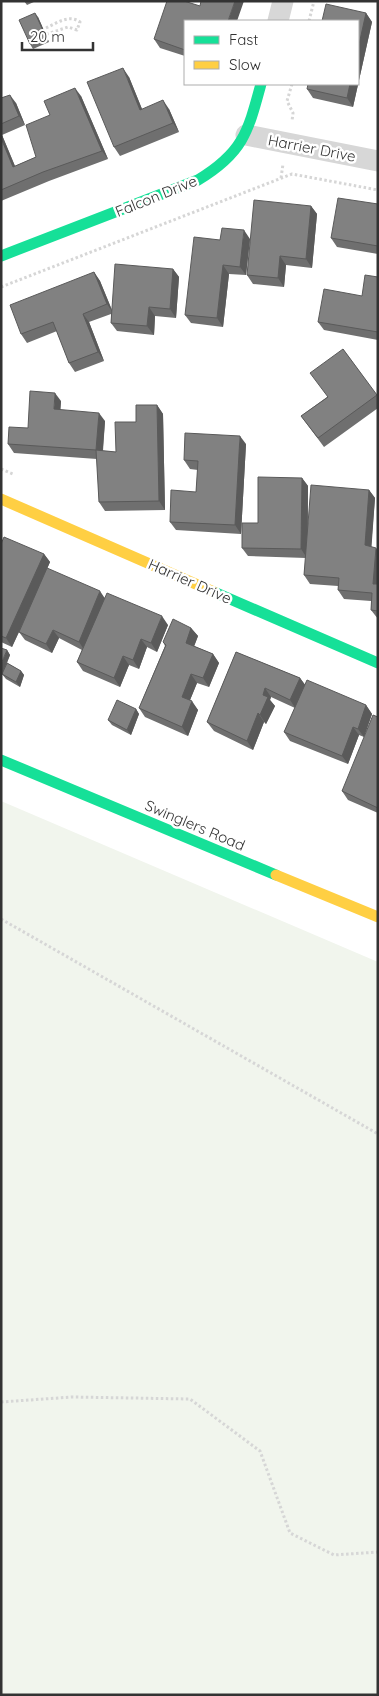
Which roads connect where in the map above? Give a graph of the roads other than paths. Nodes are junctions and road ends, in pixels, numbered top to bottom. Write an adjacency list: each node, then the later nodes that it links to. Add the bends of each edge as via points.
1 (284, 1): 2 (street)
2 (278, 20)
3 (261, 85): 4 (street, Falcon Drive)
4 (246, 135): 5 (street, Harrier Drive); 6 (street, Falcon Drive, via 226,162 198,180)
5 (378, 161)
6 (1, 256)
7 (1, 499): 8 (street, Harrier Drive)
8 (378, 663)
9 (1, 760): 10 (street, Swinglers Road)
10 (378, 917)

